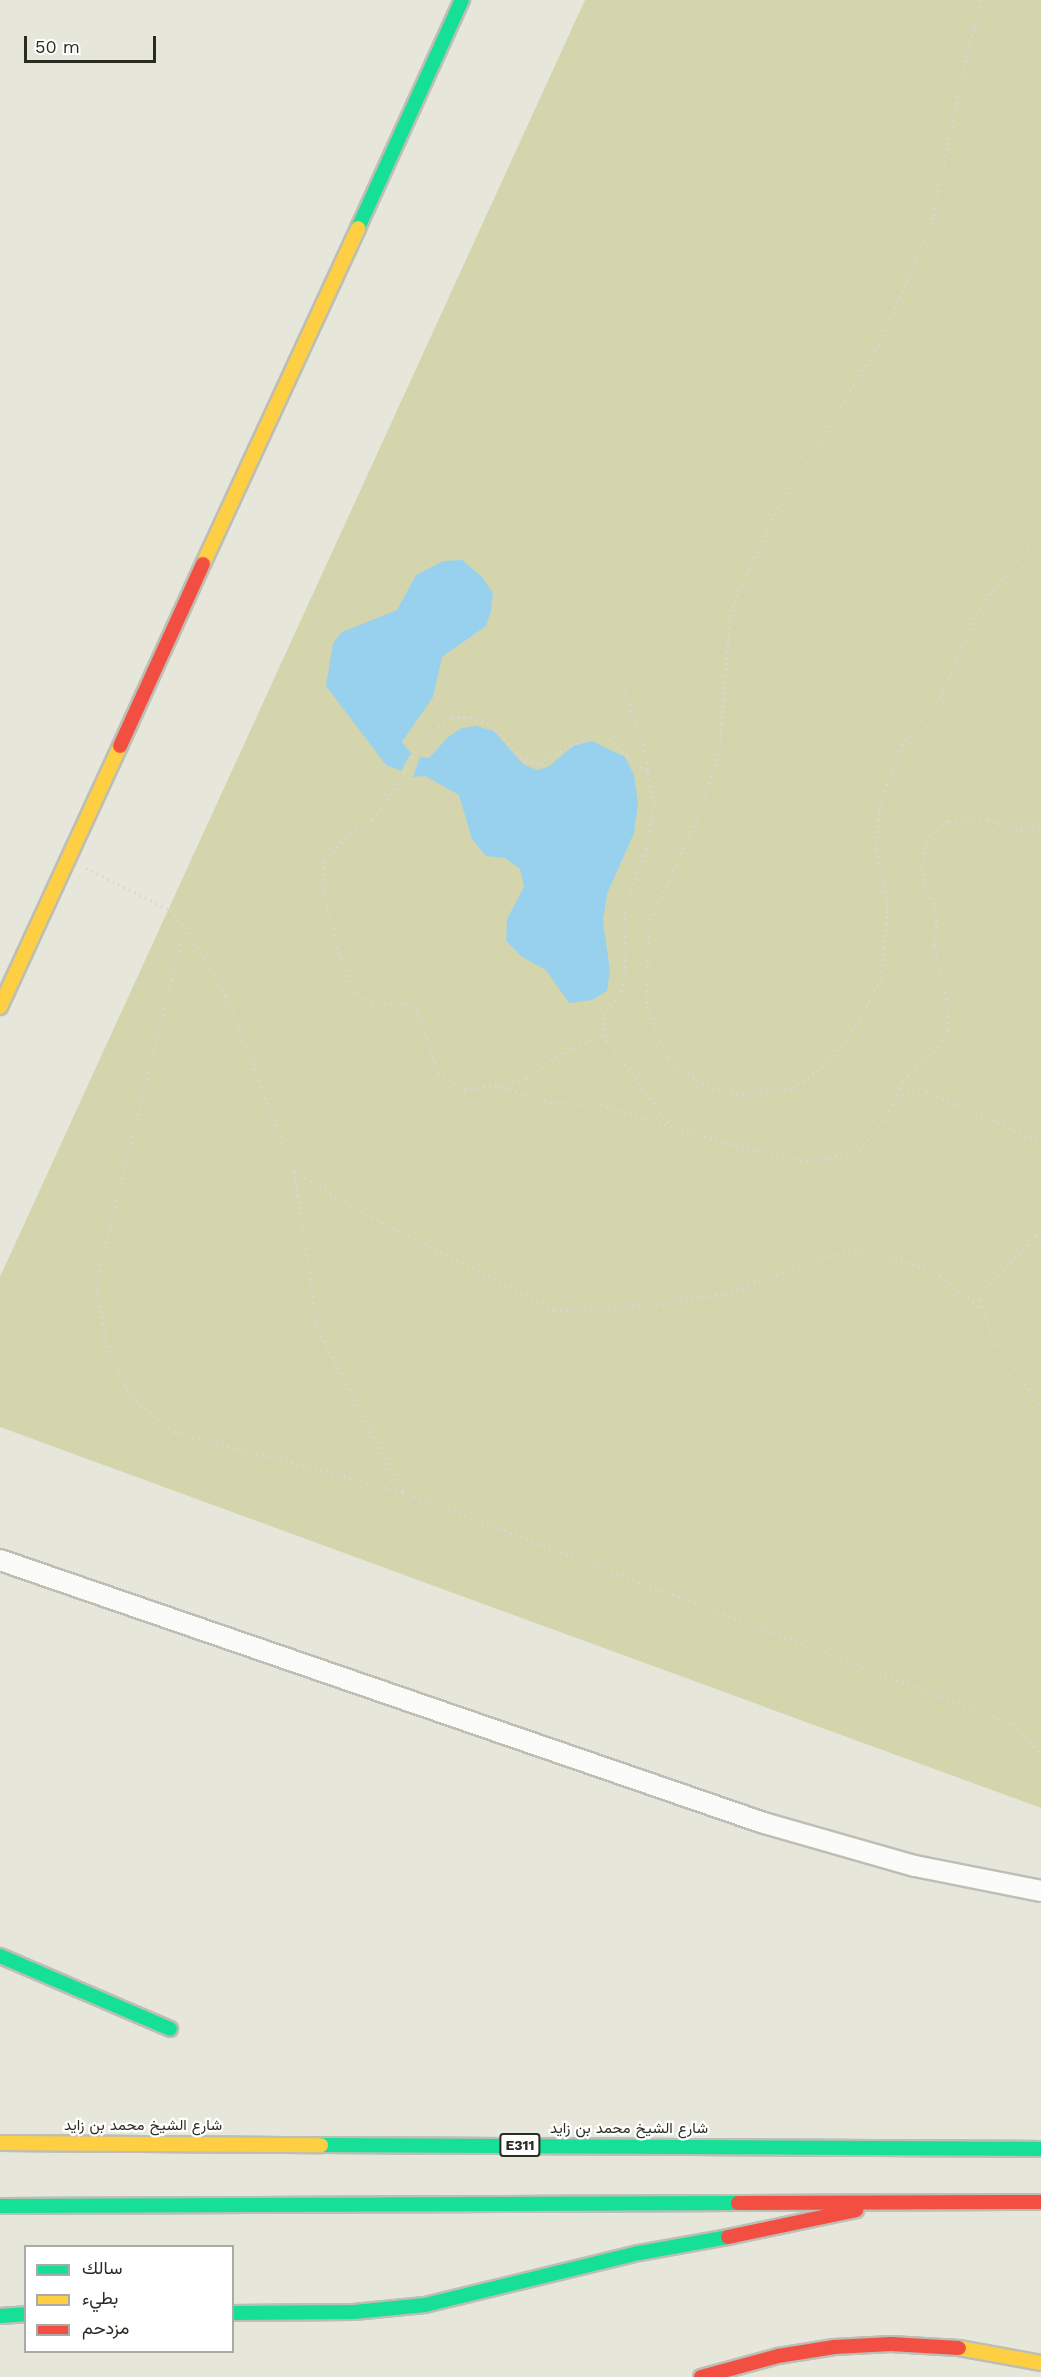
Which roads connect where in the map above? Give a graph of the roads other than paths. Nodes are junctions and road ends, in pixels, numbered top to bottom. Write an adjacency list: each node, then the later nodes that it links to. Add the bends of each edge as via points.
1 (462, 0): 2 (main road)
2 (0, 1007)
3 (0, 1560): 4 (street, via 764,1823 915,1866)
4 (1041, 1891)
5 (0, 1956): 6 (main road)
6 (170, 2029)
7 (0, 2129): 8 (main road)
8 (72, 2142): 9 (main road, شارع الشيخ محمد بن زايد / E311); 10 (main road, شارع الشيخ محمد بن زايد / E311)
9 (0, 2143)
10 (1041, 2149)
11 (1041, 2202): 12 (main road)
12 (881, 2203): 13 (main road); 14 (main road, via 792,2226 630,2255 434,2304 354,2312)
13 (0, 2206)
14 (234, 2313)
15 (24, 2314): 16 (main road)
16 (0, 2316)
17 (1041, 2362): 18 (main road, via 948,2346 868,2345 778,2356)
18 (701, 2377)

